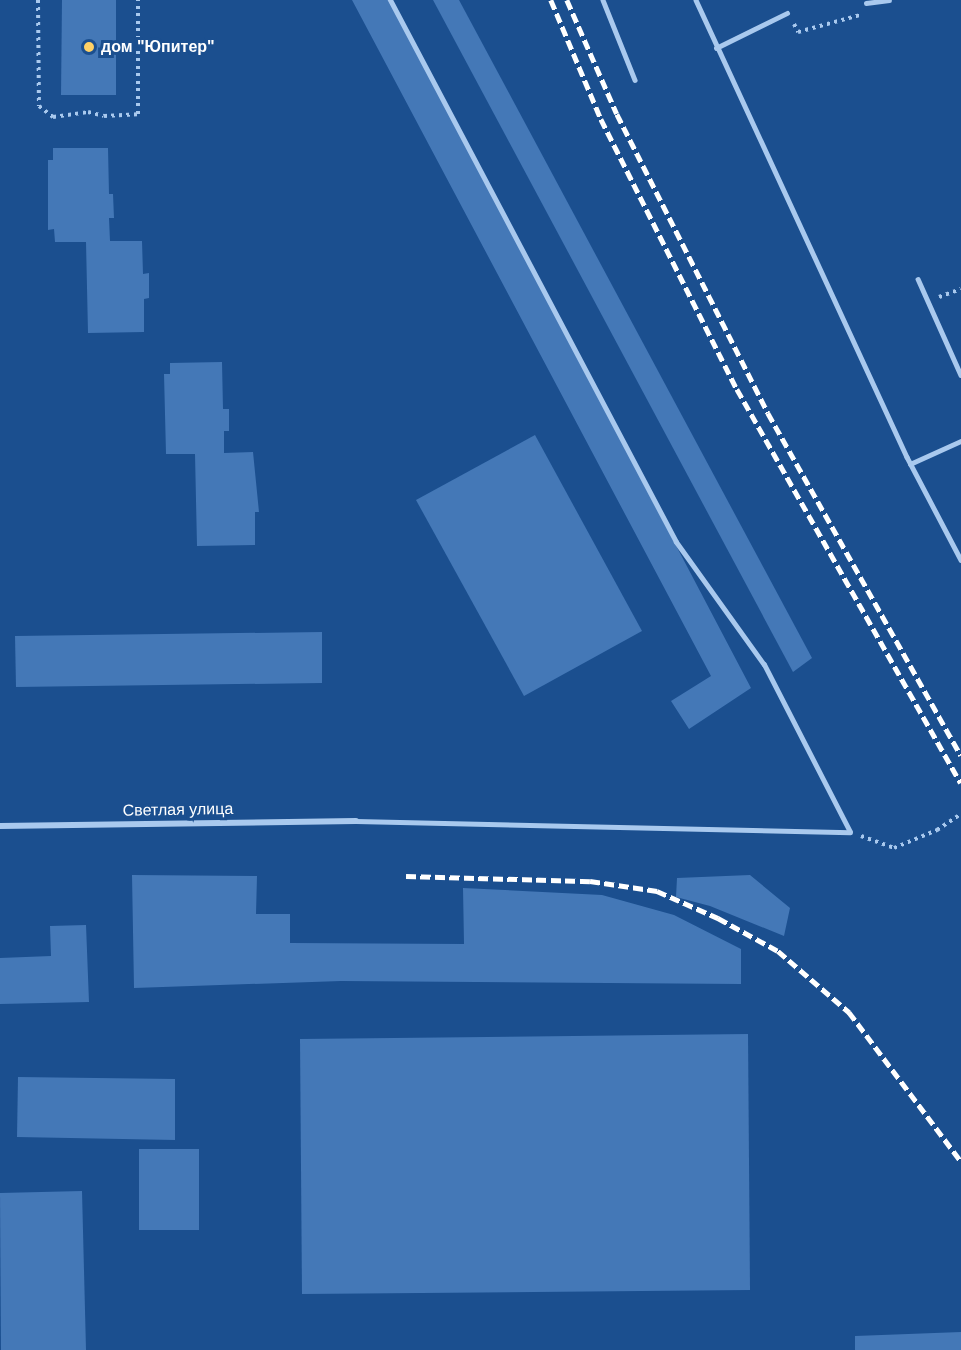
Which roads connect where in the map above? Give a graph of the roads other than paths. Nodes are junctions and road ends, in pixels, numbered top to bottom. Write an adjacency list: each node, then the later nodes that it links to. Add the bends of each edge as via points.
1 (390, 0): 14 (lane, via 676,542 764,666 850,832)
2 (603, 0): 8 (lane)
3 (696, 0): 7 (lane)
4 (889, 0): 5 (lane)
5 (866, 3)
6 (787, 13): 7 (lane)
7 (716, 48): 12 (lane)
8 (635, 80)
9 (918, 279): 10 (lane)
10 (961, 375)
11 (961, 441): 12 (lane)
12 (910, 464): 13 (lane)
13 (961, 560)
14 (356, 821): 15 (street, Светлая улица)
15 (0, 826)

